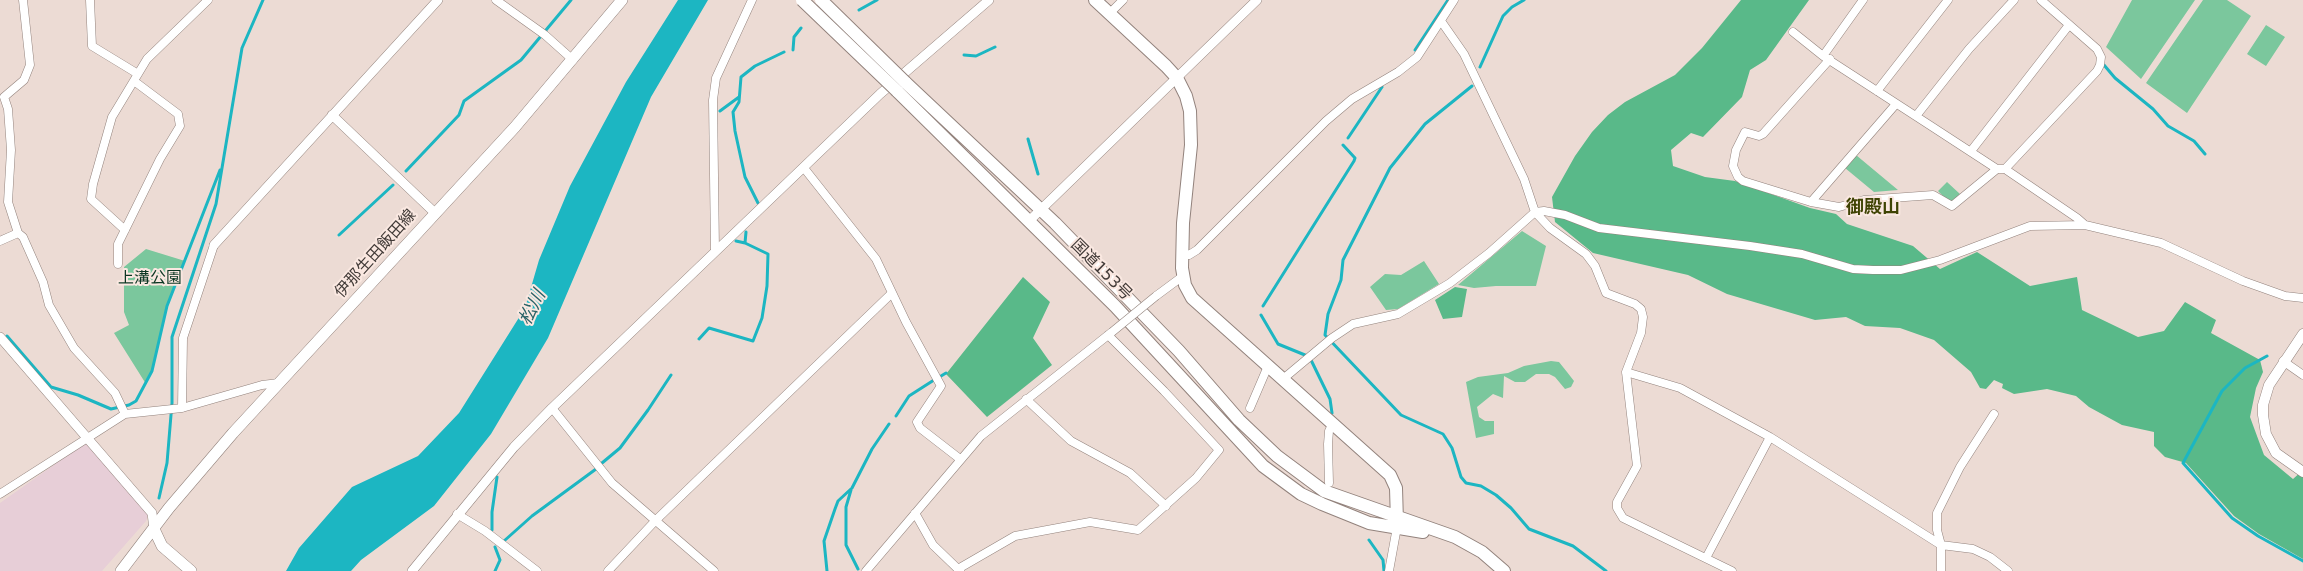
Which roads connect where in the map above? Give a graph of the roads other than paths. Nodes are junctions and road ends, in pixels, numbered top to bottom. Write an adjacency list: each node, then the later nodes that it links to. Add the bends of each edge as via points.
1 (23, 0): 36 (street, via 30,66 24,80 4,97 11,150)
2 (90, 0): 25 (street, via 92,46)
3 (208, 0): 25 (street, via 146,59)
4 (438, 0): 31 (street)
5 (496, 0): 24 (street)
6 (622, 0): 24 (main road, 伊那生田飯田線)
7 (752, 0): 48 (street, via 716,78 713,100)
8 (802, 0): 28 (highway, 国道153号, bridge)
9 (821, 0): 28 (highway, 国道153号, bridge)
10 (989, 0): 34 (street, via 893,82)
11 (1095, 0): 19 (highway)
12 (1123, 0): 19 (street)
13 (1257, 0): 26 (street)
14 (1454, 0): 20 (street)
15 (1863, 0): 23 (street)
16 (1948, 0): 29 (street)
17 (2014, 0): 32 (street, via 1969,49)
18 (2041, 0): 21 (street)
19 (1110, 13): 26 (highway)
20 (1441, 21): 40 (street, via 1464,54 1524,179); 49 (street, via 1418,57 1352,99 1197,250 1189,255)
21 (2069, 26): 33 (street); 35 (street, via 2097,49 2100,65)
22 (1793, 32): 23 (street)
23 (1827, 57): 29 (street); 38 (street, via 1763,134 1745,132 1733,160 1734,172 1743,181)
24 (573, 60): 41 (main road, 伊那生田飯田線)
25 (138, 74): 27 (street)
26 (1177, 78): 39 (street); 49 (highway, via 1186,96 1191,130)
27 (134, 81): 44 (street, via 112,117 93,184 92,199); 44 (street, via 178,114 180,126)
28 (901, 87): 39 (highway, 国道153号); 42 (highway, 国道153号)
29 (1877, 91): 30 (street)
30 (1896, 104): 32 (street); 38 (street)
31 (332, 115): 41 (street); 47 (street)
32 (1916, 116): 33 (street)
33 (1971, 151): 35 (street)
34 (804, 168): 48 (street); 52 (street, via 876,259)
35 (2001, 169): 38 (street, via 1952,206 1933,195 1864,200 1839,207); 43 (street)
36 (8, 180): 37 (street); 45 (street, via 8,202)
37 (0, 183)
38 (1811, 202)
39 (1041, 209): 42 (street); 80 (highway, 国道153号, via 1166,338 1239,420 1277,456 1324,491)
40 (1535, 212): 43 (street, via 1565,215 1618,232 1750,246 1802,254 1853,269 1874,270 1901,270 1940,260 2030,226); 59 (street, via 1550,228 1586,254 1595,266 1606,293 1627,300 1640,309 1644,325); 61 (street, via 1450,283 1398,314 1353,324)
41 (435, 213): 62 (main road, 伊那生田飯田線)
42 (1029, 221): 80 (highway, 国道153号, via 1115,306 1262,466 1301,494 1322,504 1369,522)
43 (2084, 225): 53 (street, via 2161,243 2243,282 2285,296)
44 (125, 230): 50 (street, via 118,244)
45 (18, 233): 46 (street); 67 (street, via 23,237 44,282 49,305 74,348 115,393)
46 (0, 241)
47 (214, 245): 64 (street, via 183,338)
48 (715, 252): 65 (street)
49 (1182, 254): 51 (highway)
50 (118, 264)
51 (1183, 276): 54 (street, bridge); 58 (highway, via 1192,298 1200,307)
52 (892, 293): 72 (street, via 941,386 917,422 920,428); 79 (street)
53 (2303, 298)
54 (1110, 334): 63 (street); 76 (street, via 1219,450 1196,478)
55 (2303, 334): 57 (main road)
56 (0, 337): 70 (street)
57 (2283, 361): 60 (street); 73 (main road, via 2265,395 2264,426 2276,453)
58 (1268, 366): 61 (highway); 66 (street)
59 (1626, 372): 71 (street, via 1680,388); 83 (street, via 1637,466 1617,502 1617,508 1623,518)
60 (2303, 375)
61 (1283, 379): 69 (highway)
62 (281, 382): 64 (street); 81 (main road, 伊那生田飯田線, via 233,433)
63 (1026, 399): 72 (street, via 981,436); 76 (street, via 1071,441 1130,473)
64 (180, 408): 67 (street)
65 (552, 408): 78 (street); 79 (street, via 612,483)
66 (1250, 408)
67 (125, 412): 70 (street)
68 (1994, 414): 82 (street, via 1960,467 1937,514)
69 (1333, 423): 74 (street, via 1328,444); 80 (highway, via 1390,475 1396,488)
70 (86, 437): 75 (street); 81 (street, via 152,513)
71 (1770, 437): 82 (street); 83 (street)
72 (960, 459): 77 (street)
73 (2303, 472)
74 (1329, 483)
75 (0, 494)
76 (1166, 506): 84 (street, via 1138,530 1090,522 1015,536)
77 (915, 513): 84 (street, via 933,544); 91 (street)
78 (457, 514): 87 (street); 88 (street)
79 (656, 520): 89 (street); 90 (street)
80 (1398, 522): 92 (street); 93 (highway, 国道153号, via 1450,541); 94 (highway, 国道153号, via 1469,544)
81 (154, 529): 85 (main road, 伊那生田飯田線); 86 (main road, via 162,546)
82 (1941, 545): 96 (street); 97 (street, via 1973,549)
83 (1706, 558): 95 (street)
84 (959, 570)
85 (121, 571)
86 (191, 571)
87 (412, 571)
88 (537, 571)
89 (608, 571)
90 (714, 571)
91 (866, 571)
92 (1389, 571)
93 (1498, 571)
94 (1504, 571)
95 (1732, 571)
96 (1941, 571)
97 (2008, 571)

